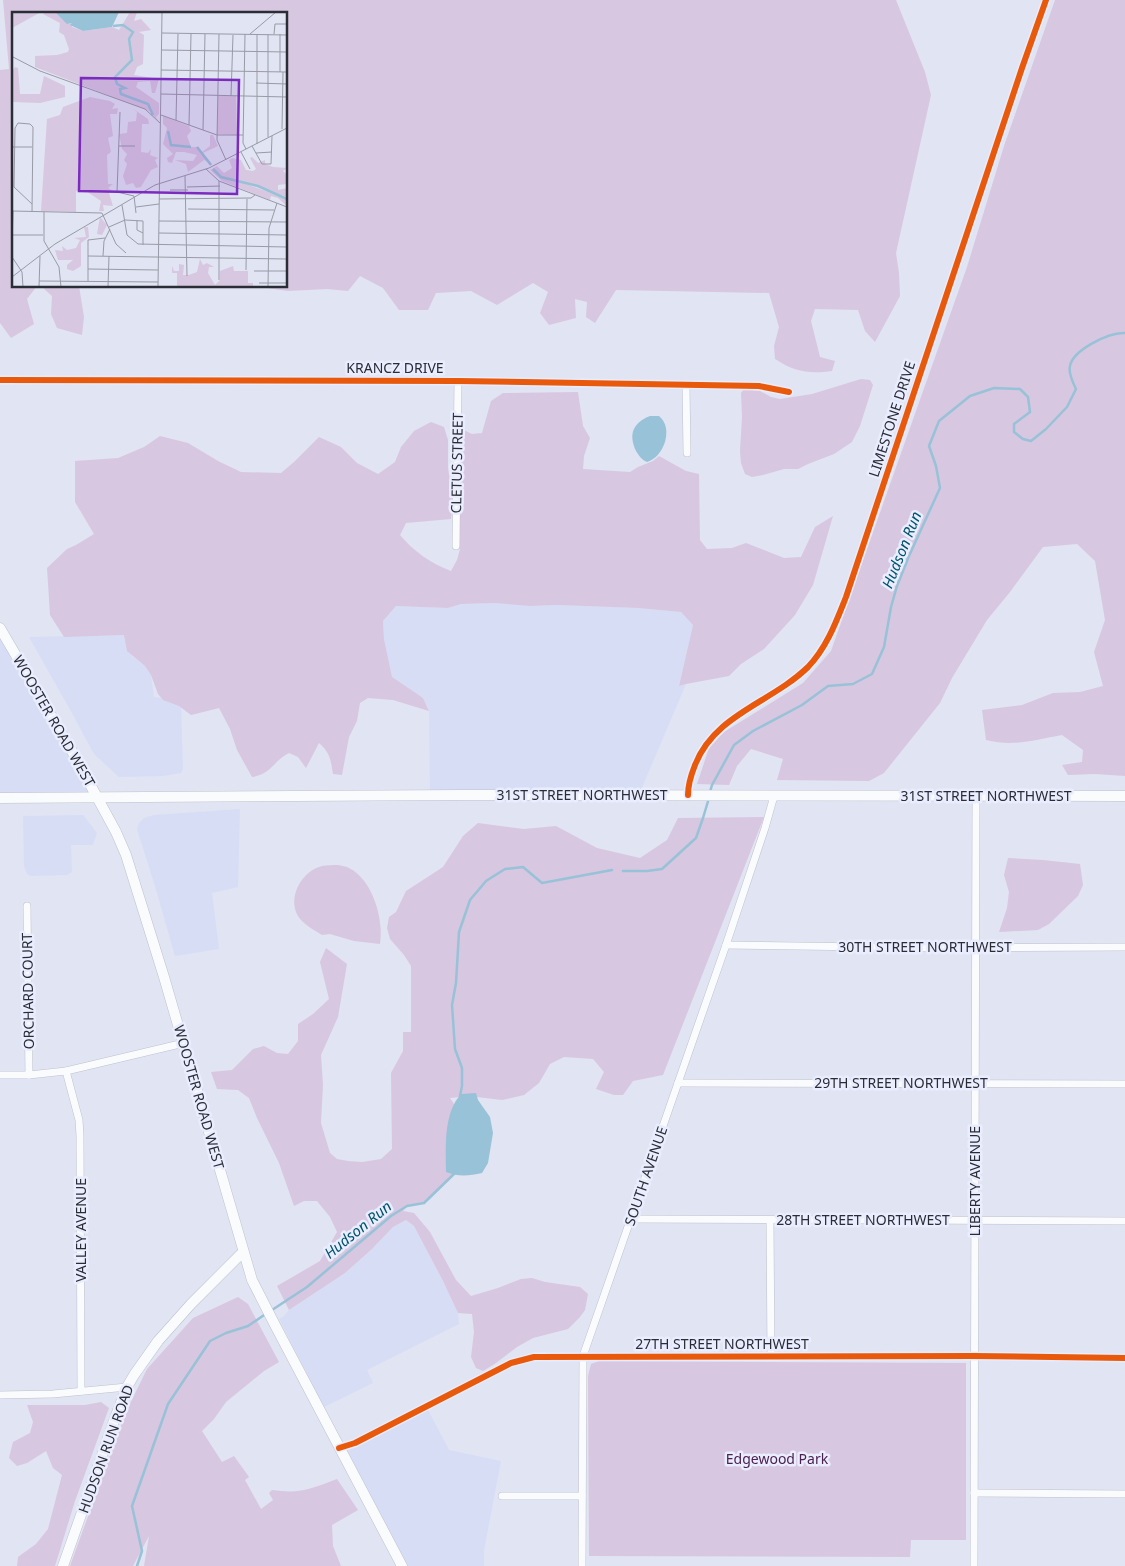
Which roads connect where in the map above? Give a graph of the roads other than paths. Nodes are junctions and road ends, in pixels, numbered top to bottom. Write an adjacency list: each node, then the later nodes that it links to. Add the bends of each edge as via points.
1 (1046, 0): 9 (street, LIMESTONE DRIVE, via 831,636 798,676 726,723 711,737 695,764)
2 (0, 380): 3 (street, KRANCZ DRIVE)
3 (458, 381): 4 (street, KRANCZ DRIVE); 7 (street, CLETUS STREET)
4 (686, 385): 5 (street, KRANCZ DRIVE, via 758,386); 6 (street)
5 (789, 392)
6 (687, 453)
7 (456, 546)
8 (0, 628): 14 (main road, WOOSTER ROAD WEST)
9 (688, 795): 10 (main road, 31ST STREET NORTHWEST); 14 (main road, 31ST STREET NORTHWEST)
10 (774, 796): 11 (main road, 31ST STREET NORTHWEST); 16 (street, SOUTH AVENUE)
11 (976, 796): 12 (main road, 31ST STREET NORTHWEST); 17 (street, LIBERTY AVENUE)
12 (1125, 796)
13 (0, 798): 14 (main road, 31ST STREET NORTHWEST)
14 (98, 798): 19 (main road, WOOSTER ROAD WEST, via 126,855)
15 (27, 906): 22 (street, ORCHARD COURT)
16 (726, 945): 17 (street, 30TH STREET NORTHWEST); 23 (street, SOUTH AVENUE)
17 (975, 947): 18 (street, 30TH STREET NORTHWEST); 24 (street, LIBERTY AVENUE)
18 (1125, 947)
19 (184, 1043): 20 (street); 30 (main road, WOOSTER ROAD WEST)
20 (66, 1071): 22 (street); 36 (street, VALLEY AVENUE, via 80,1136)
21 (0, 1075): 22 (street)
22 (29, 1075)
23 (678, 1083): 24 (street, 29TH STREET NORTHWEST); 26 (street, SOUTH AVENUE)
24 (975, 1083): 25 (street, 29TH STREET NORTHWEST); 28 (street, LIBERTY AVENUE)
25 (1125, 1084)
26 (631, 1219): 27 (street, 28TH STREET NORTHWEST); 31 (street, SOUTH AVENUE)
27 (770, 1220): 28 (street, 28TH STREET NORTHWEST); 33 (street)
28 (975, 1221): 29 (street, 28TH STREET NORTHWEST); 32 (street, LIBERTY AVENUE)
29 (1125, 1221)
30 (243, 1252): 35 (main road, HUDSON RUN ROAD, via 179,1318 142,1362); 38 (main road, WOOSTER ROAD WEST, via 252,1280)
31 (583, 1356): 33 (street, 27TH STREET NORTHWEST); 38 (street, 27TH STREET NORTHWEST, via 534,1357 510,1362 355,1443); 42 (street, SOUTH AVENUE)
32 (974, 1356): 33 (street, 27TH STREET NORTHWEST); 34 (street, 27TH STREET NORTHWEST); 39 (street, LIBERTY AVENUE)
33 (770, 1357)
34 (1125, 1358)
35 (127, 1387): 36 (street); 43 (main road, HUDSON RUN ROAD)
36 (81, 1391): 37 (street)
37 (0, 1395)
38 (339, 1448): 44 (main road, WOOSTER ROAD WEST)
39 (974, 1493): 40 (street); 46 (street, LIBERTY AVENUE)
40 (1125, 1494)
41 (502, 1496): 42 (street)
42 (582, 1496): 45 (street, SOUTH AVENUE)
43 (63, 1566)
44 (402, 1566)
45 (582, 1566)
46 (974, 1566)

